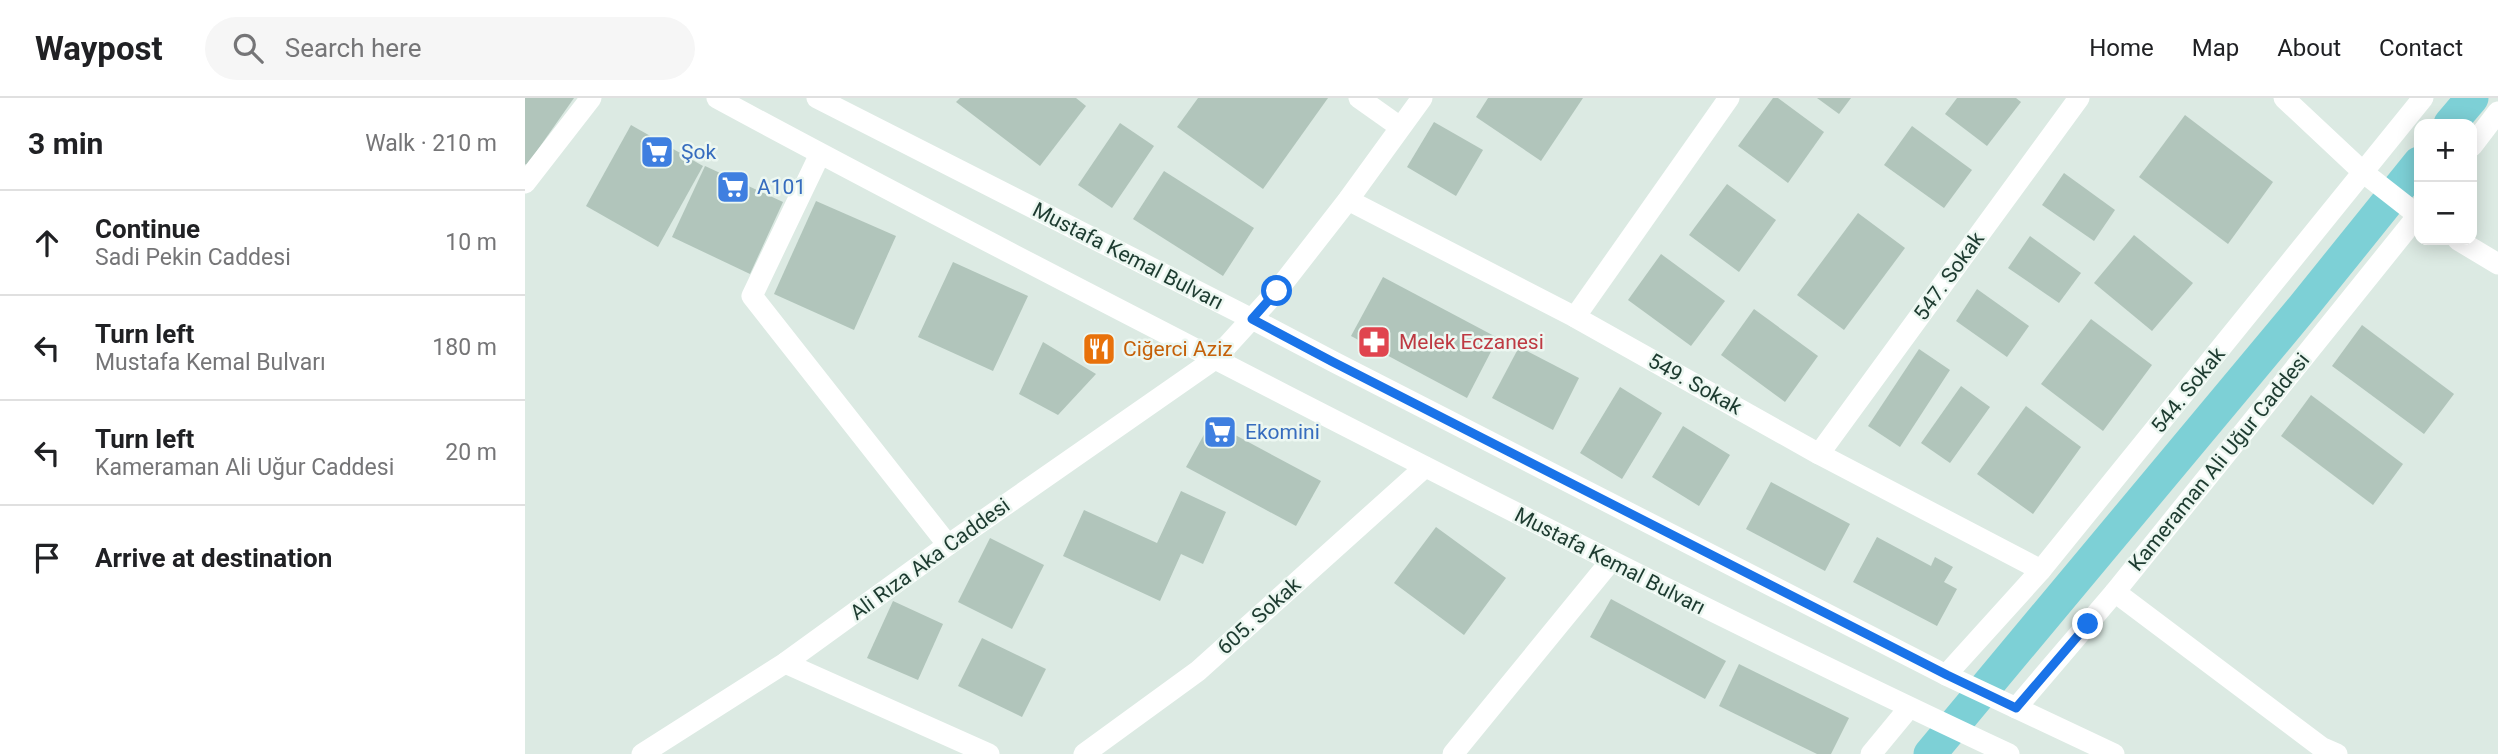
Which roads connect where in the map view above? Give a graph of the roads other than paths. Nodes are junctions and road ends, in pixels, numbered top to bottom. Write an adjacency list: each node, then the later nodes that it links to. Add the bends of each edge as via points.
1 (591, 98): 15 (street)
2 (717, 98): 13 (street, Mustafa Kemal Bulvarı)
3 (817, 98): 22 (street, Mustafa Kemal Bulvarı)
4 (1359, 98): 11 (street)
5 (1422, 98): 11 (street, Ali Rıza Aka Caddesi)
6 (1729, 98): 21 (street)
7 (2079, 98): 24 (street, 547. Sokak)
8 (2284, 98): 14 (street)
9 (2423, 98): 14 (street, 544. Sokak)
10 (2498, 111): 12 (street)
11 (1400, 127): 16 (street, Ali Rıza Aka Caddesi)
12 (2477, 139)
13 (820, 154): 23 (street, Mustafa Kemal Bulvarı); 26 (street, via 752,296)
14 (2364, 173): 17 (street); 28 (street, 544. Sokak)
15 (525, 183)
16 (1348, 200): 21 (street, 549. Sokak); 22 (street, Ali Rıza Aka Caddesi)
17 (2414, 211)
18 (2414, 221): 29 (street, Kameraman Ali Uğur Caddesi)
19 (2466, 245): 20 (street)
20 (2498, 264)
21 (1574, 317): 24 (street, 549. Sokak)
22 (1252, 319): 23 (street, Ali Rıza Aka Caddesi); 31 (street, Mustafa Kemal Bulvarı)
23 (1215, 359): 25 (street, Mustafa Kemal Bulvarı); 26 (street, Ali Rıza Aka Caddesi)
24 (1819, 454): 28 (street, 549. Sokak)
25 (1425, 467): 27 (street, Mustafa Kemal Bulvarı); 38 (street, 605. Sokak, via 1198,671)
26 (948, 545): 30 (street, Ali Rıza Aka Caddesi)
27 (1610, 562): 33 (street, Mustafa Kemal Bulvarı); 39 (street)
28 (2042, 570): 31 (street, 544. Sokak)
29 (2115, 592): 32 (street, Kameraman Ali Uğur Caddesi); 43 (street, via 2321,747)
30 (785, 663): 35 (street, Ali Rıza Aka Caddesi); 37 (street)
31 (1947, 675): 32 (street, Mustafa Kemal Bulvarı)
32 (2016, 708): 42 (street, Mustafa Kemal Bulvarı)
33 (1914, 710): 34 (street, Mustafa Kemal Bulvarı); 40 (street)
34 (1976, 744): 41 (street, Mustafa Kemal Bulvarı)
35 (657, 748): 36 (street, Ali Rıza Aka Caddesi)
36 (642, 754)
37 (989, 754)
38 (1084, 754)
39 (1453, 754)
40 (1871, 754)
41 (2009, 754)
42 (2114, 754)
43 (2337, 754)

